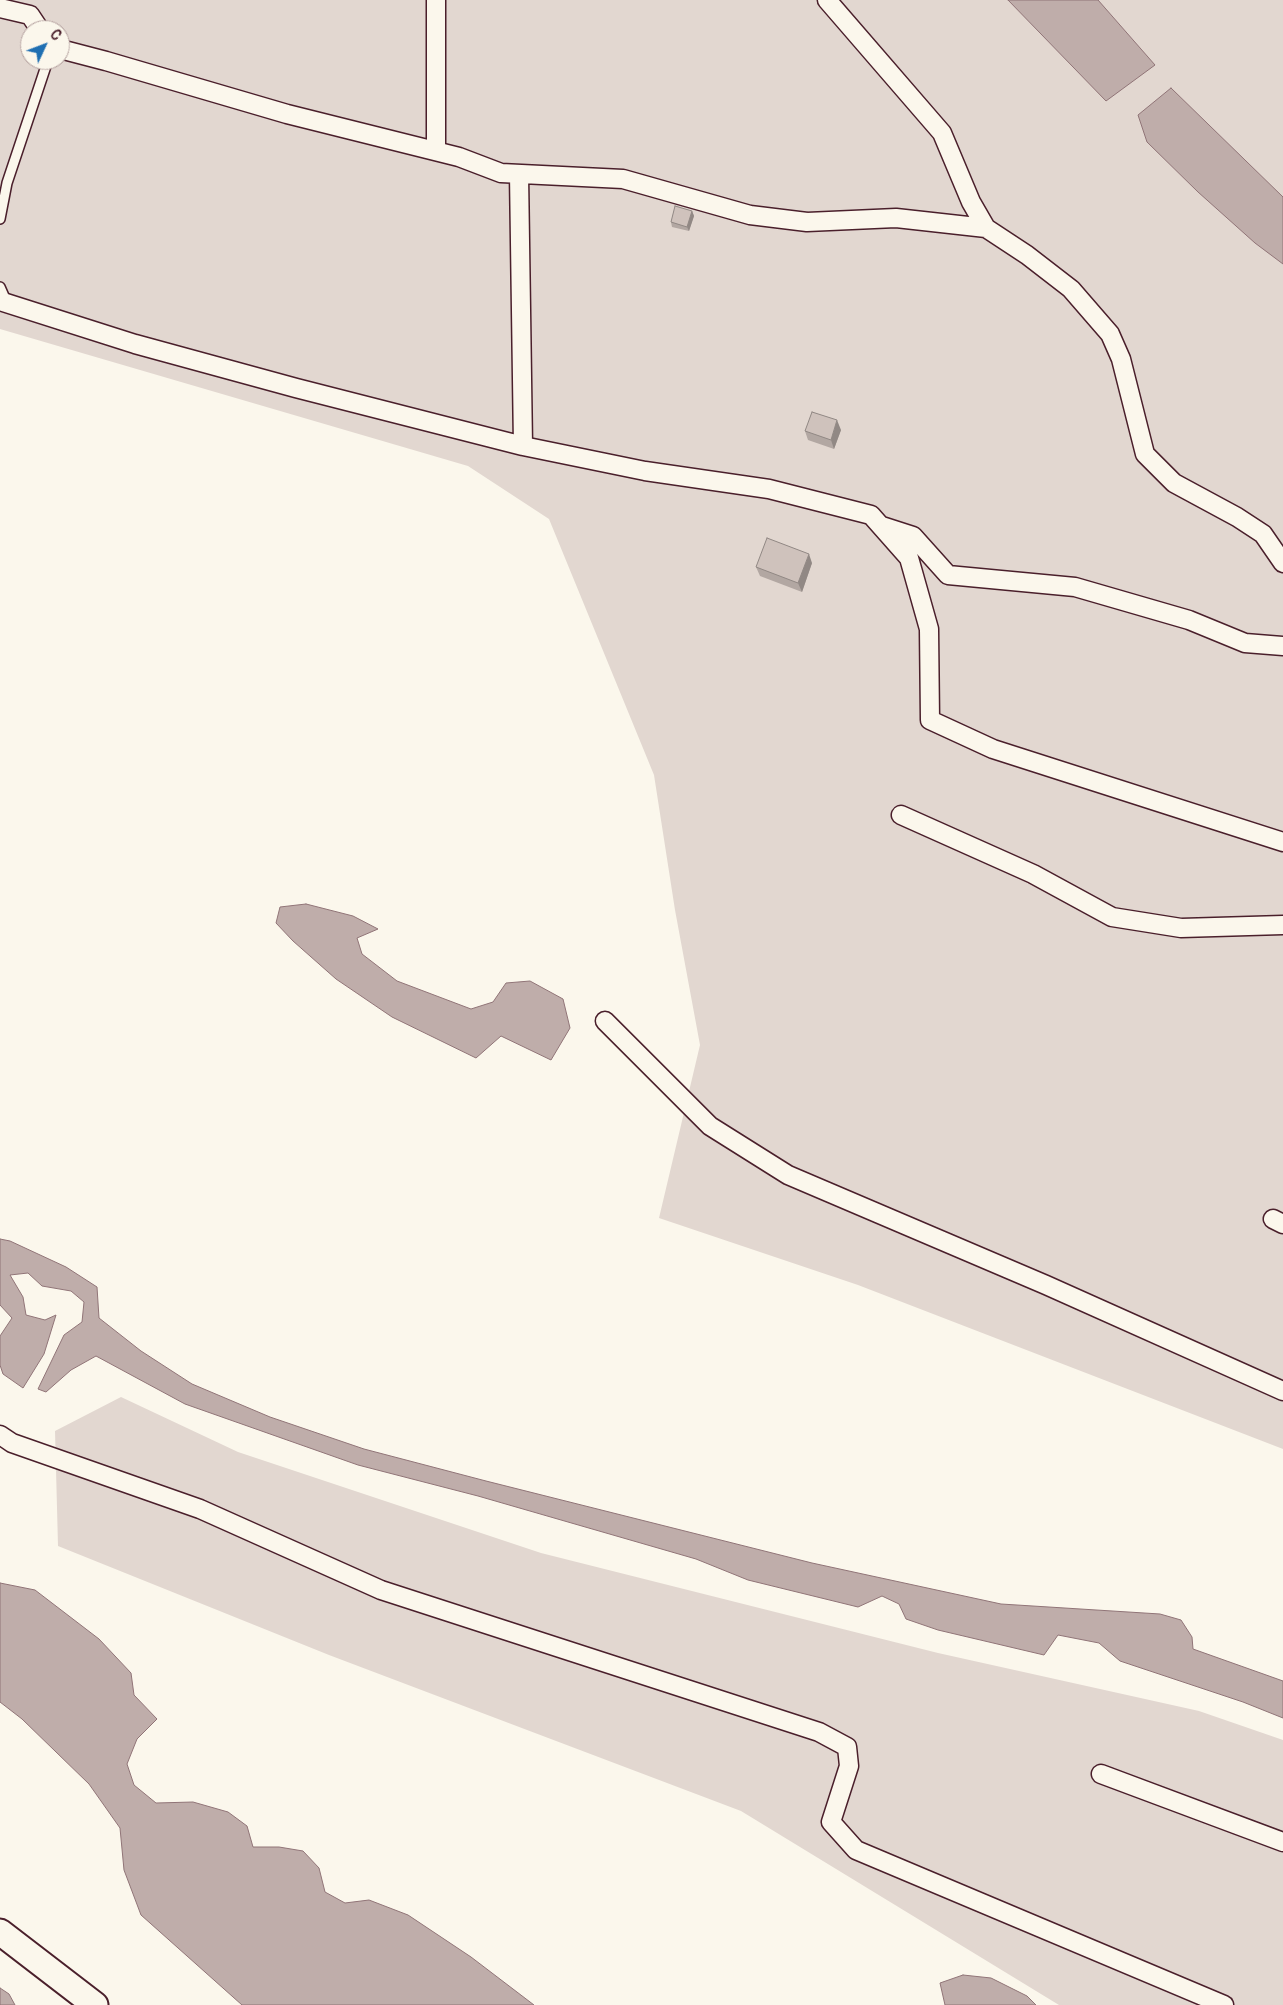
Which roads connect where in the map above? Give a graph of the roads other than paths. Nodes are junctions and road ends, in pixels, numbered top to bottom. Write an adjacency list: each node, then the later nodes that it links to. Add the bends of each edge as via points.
1 (436, 0): 7 (street)
2 (827, 0): 10 (street, via 942,133 971,202)
3 (0, 8): 4 (street, via 30,15)
4 (33, 20)
5 (70, 51): 7 (street, via 287,114)
6 (45, 70): 9 (lane, via 7,183)
7 (436, 152): 8 (street, via 501,173)
8 (519, 174): 10 (street, via 622,179 750,215 807,222 896,218); 13 (street)
9 (0, 219)
10 (986, 228): 15 (street, via 1071,289 1110,334 1121,359 1145,454 1174,484 1238,517 1263,534)
11 (0, 287): 12 (lane)
12 (4, 302): 13 (street, via 136,344)
13 (523, 446): 14 (street, via 645,471 769,489 871,515)
14 (881, 526): 16 (street, via 913,536 948,575 1075,587 1189,620 1246,643); 18 (street, via 909,558 929,629 930,720 994,749)
15 (1283, 563)
16 (1283, 646)
17 (901, 815): 19 (street, via 1033,874 1112,917 1181,928)
18 (1283, 842)
19 (1283, 925)
20 (606, 1021): 21 (street, via 710,1126 788,1175)
21 (1283, 1391)
22 (0, 1435): 27 (street, via 12,1444 200,1509 381,1590 819,1732 847,1747 849,1766 831,1822 856,1850)
23 (1101, 1774): 24 (street)
24 (1283, 1842)
25 (0, 1932): 26 (street)
26 (95, 2005)
27 (1224, 2005)

